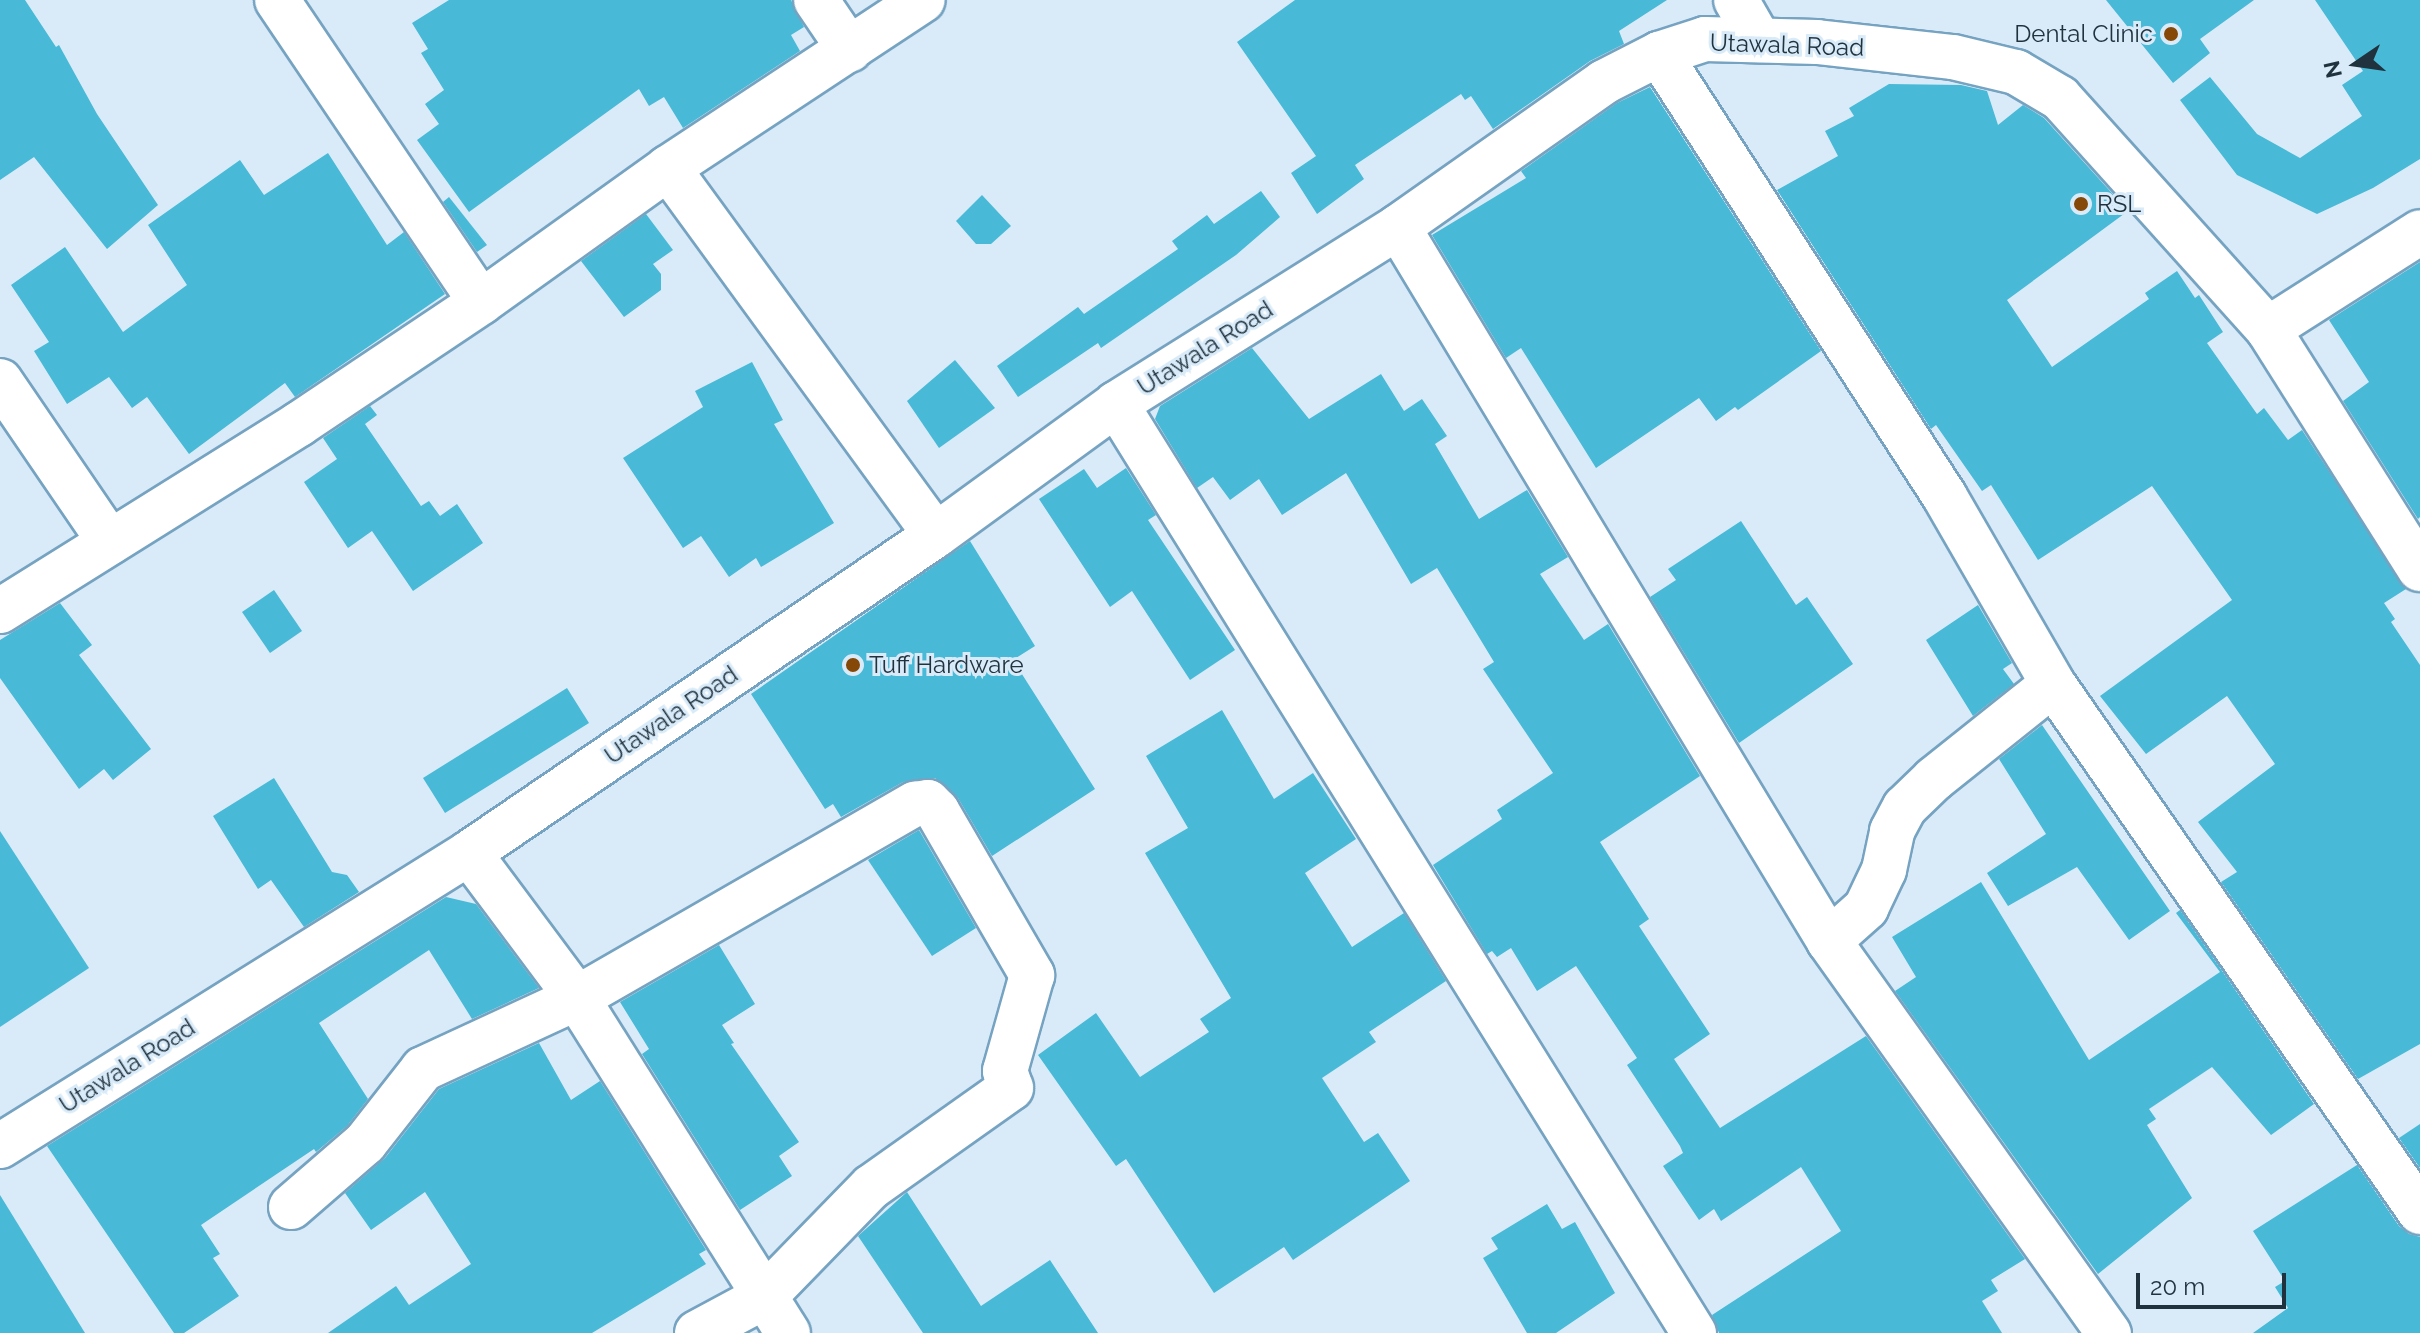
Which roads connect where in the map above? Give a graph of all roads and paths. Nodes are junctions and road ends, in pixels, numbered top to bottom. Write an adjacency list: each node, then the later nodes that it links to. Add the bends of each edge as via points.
1 (277, 0): 11 (street)
2 (816, 0): 6 (street)
3 (923, 0): 6 (street)
4 (1736, 0): 5 (street)
5 (1759, 40): 7 (street, Utawala Road, via 1705,39); 12 (street, Utawala Road, via 1953,57 2016,72 2060,98)
6 (850, 50): 8 (street)
7 (1659, 54): 9 (street, Utawala Road, via 1604,82); 19 (street, via 1945,497)
8 (668, 168): 11 (street); 15 (street)
9 (1398, 227): 14 (street, Utawala Road); 21 (street)
10 (2420, 232): 12 (street)
11 (481, 302): 16 (street)
12 (2268, 329): 17 (street, Utawala Road)
13 (0, 381): 16 (street)
14 (1116, 404): 15 (street, Utawala Road); 29 (street)
15 (936, 535): 20 (street, Utawala Road)
16 (110, 542): 18 (street)
17 (2420, 569)
18 (0, 611)
19 (2053, 684): 21 (street, via 1905,807 1866,908); 25 (street)
20 (469, 853): 22 (street); 23 (street, Utawala Road)
21 (1829, 941): 30 (street)
22 (577, 998): 24 (street, via 423,1069 365,1143); 26 (street); 26 (street, via 915,804 928,802 937,811 1032,975 1005,1071 1011,1088 871,1187)
23 (0, 1146)
24 (291, 1207)
25 (2420, 1212)
26 (764, 1297): 27 (street); 28 (street)
27 (697, 1333)
28 (788, 1333)
29 (1694, 1333)
30 (2109, 1333)

